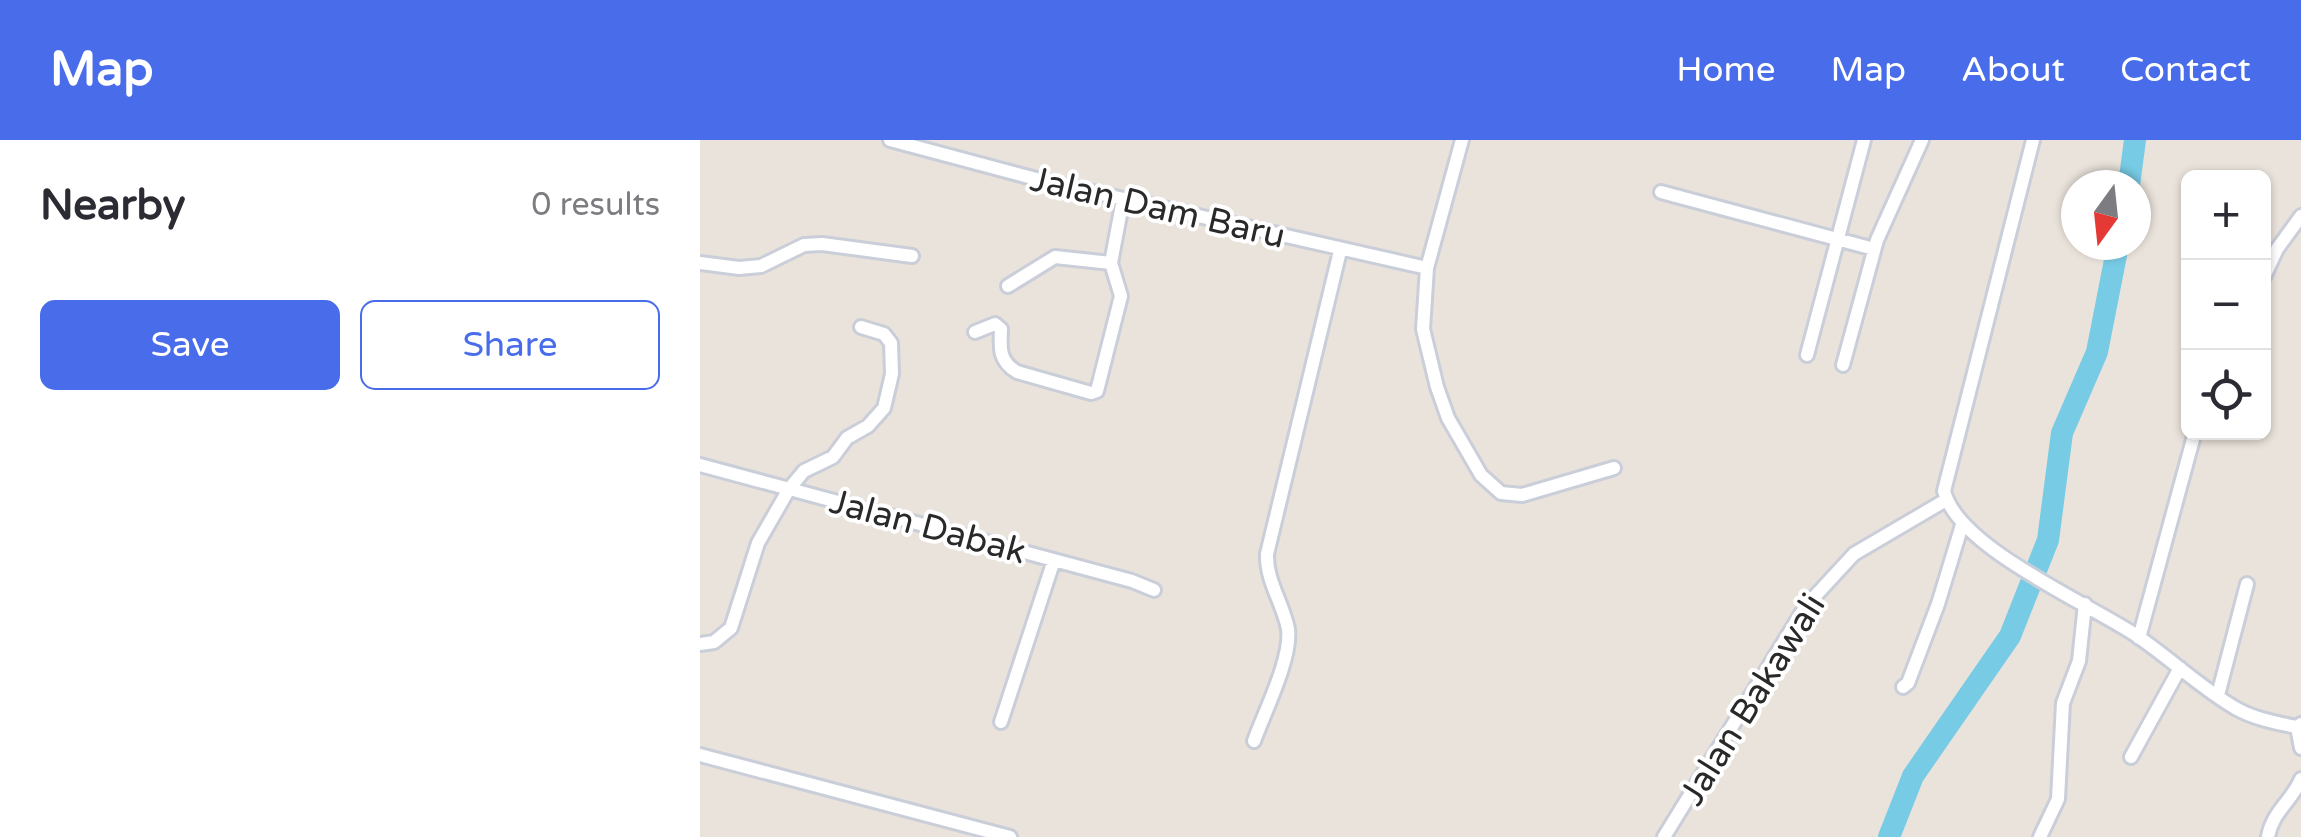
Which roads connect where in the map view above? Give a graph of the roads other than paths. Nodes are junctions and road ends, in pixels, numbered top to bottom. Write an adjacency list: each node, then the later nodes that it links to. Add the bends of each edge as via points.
1 (890, 140): 6 (street, Jalan Dam Baru)
2 (1462, 140): 17 (street)
3 (1864, 140): 10 (street)
4 (1922, 140): 11 (street)
5 (2034, 140): 27 (street)
6 (906, 142): 8 (street, Jalan Dam Baru)
7 (1661, 192): 10 (street)
8 (1123, 200): 12 (street, Jalan Dam Baru); 16 (street)
9 (2301, 216): 14 (street)
10 (1837, 238): 11 (street); 21 (street)
11 (1874, 248): 22 (street)
12 (1340, 250): 17 (street, Jalan Dam Baru); 40 (street, via 1267,554 1287,648)
13 (912, 256): 15 (street, via 822,244 761,266)
14 (2271, 262)
15 (700, 263)
16 (1112, 263): 18 (street, via 1054,257); 20 (street, via 1122,296 1095,393 1007,366 996,324)
17 (1427, 268): 25 (street, via 1423,329 1437,388 1489,484 1500,493 1522,495)
18 (1008, 286)
19 (861, 327): 26 (street, via 891,343 884,408)
20 (975, 332)
21 (1808, 354)
22 (1843, 365)
23 (2193, 440): 33 (street)
24 (700, 465): 26 (street, Jalan Dabak)
25 (1614, 468)
26 (789, 489): 29 (street, Jalan Dabak); 34 (street, via 758,543 731,628)
27 (1946, 500): 28 (street); 46 (street, Jalan Bakawali, via 1854,554 1806,606)
28 (1962, 525): 32 (street); 36 (street)
29 (1054, 560): 31 (street, Jalan Dabak); 38 (street)
30 (2247, 584): 37 (street)
31 (1154, 590)
32 (2085, 604): 33 (street); 47 (street, via 2080,661 2063,703 2058,800)
33 (2139, 638): 35 (street)
34 (700, 644)
35 (2180, 668): 37 (street); 43 (street)
36 (1903, 687)
37 (2218, 695): 39 (street, via 2238,710)
38 (1001, 722)
39 (2299, 726): 41 (street)
40 (1254, 741)
41 (2301, 748)
42 (700, 755): 45 (street)
43 (2130, 757)
44 (2301, 779): 48 (street, via 2275,814)
45 (1010, 837)
46 (1664, 837)
47 (2040, 837)
48 (2268, 837)

